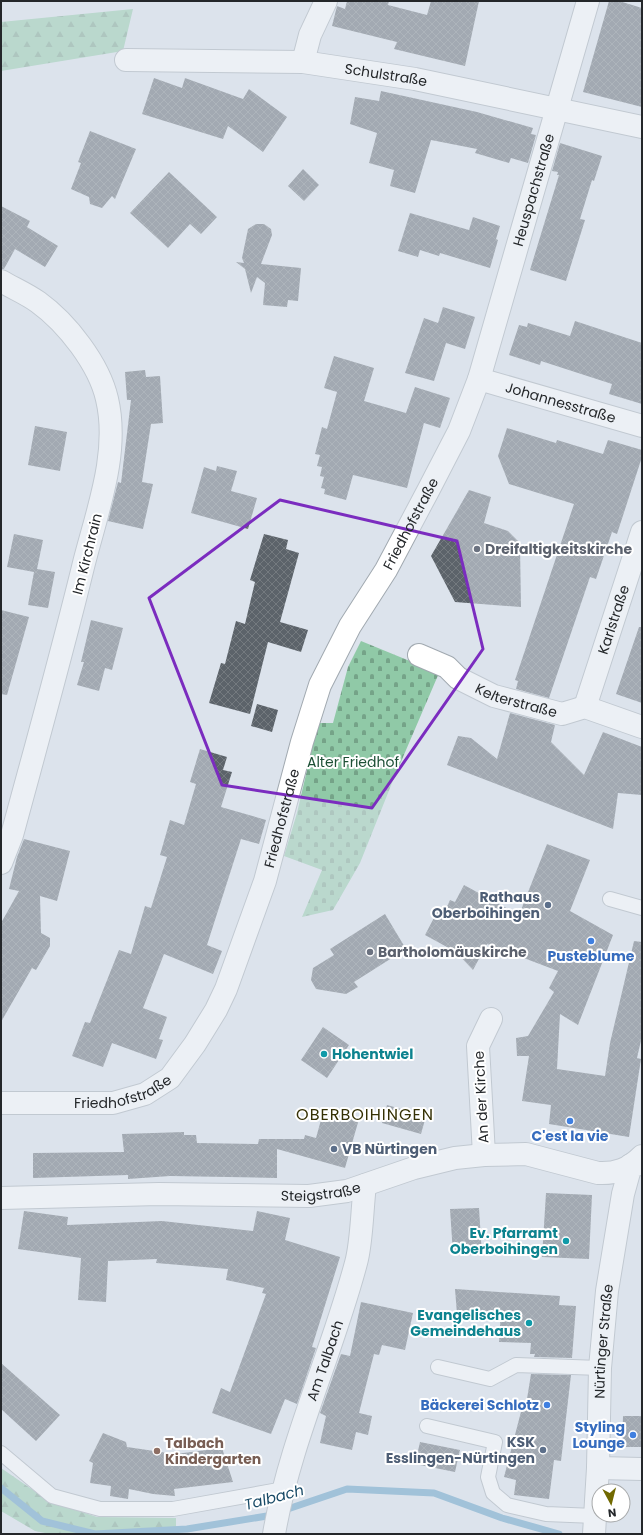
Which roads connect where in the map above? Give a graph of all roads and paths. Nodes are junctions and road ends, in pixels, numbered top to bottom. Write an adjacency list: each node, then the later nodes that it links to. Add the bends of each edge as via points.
1 (326, 1): 4 (street, via 310,35)
2 (588, 1): 5 (street, Heuspachstraße)
3 (126, 60): 4 (street, Schulstraße)
4 (303, 62): 5 (street, Schulstraße, via 416,80)
5 (558, 109): 6 (street, Schulstraße); 8 (street, Heuspachstraße)
6 (642, 127)
7 (1, 281): 14 (street, Im Kirchrain, via 38,302 71,332 94,366 107,398 111,442 104,483 75,602 12,835)
8 (479, 379): 9 (street, Johannesstraße); 18 (street, Friedhofstraße, via 456,438 386,570 350,626 320,685 265,881 226,989 195,1044 170,1078 145,1094 113,1103)
9 (642, 426)
10 (642, 532): 12 (street, Karlstraße)
11 (419, 655): 12 (street, Kelterstraße, via 446,667 458,678 494,696 562,714)
12 (586, 707): 13 (street)
13 (642, 728)
14 (1, 863)
15 (610, 899): 16 (lane)
16 (642, 908)
17 (491, 1018): 19 (street, An der Kirche, via 478,1046)
18 (1, 1103)
19 (484, 1155): 20 (street, Steigstraße, via 526,1154 598,1173 615,1173); 21 (street, Steigstraße, via 448,1159)
20 (638, 1162): 24 (street, Nürtinger Straße, via 623,1194 610,1263)
21 (365, 1185): 22 (street, Steigstraße, via 347,1191 309,1196 159,1194); 29 (street, Am Talbach, via 357,1262)
22 (1, 1198)
23 (438, 1367): 24 (lane, via 490,1379 516,1365)
24 (600, 1368): 27 (street, Nürtinger Straße)
25 (427, 1426): 30 (lane, via 495,1442 488,1477 492,1493 507,1505)
26 (1, 1453): 29 (lane, via 52,1496 100,1509 172,1509)
27 (598, 1468): 28 (street); 30 (street, Nürtinger Straße)
28 (642, 1468)
29 (283, 1494): 31 (street, Am Talbach)
30 (594, 1527)
31 (275, 1530)

